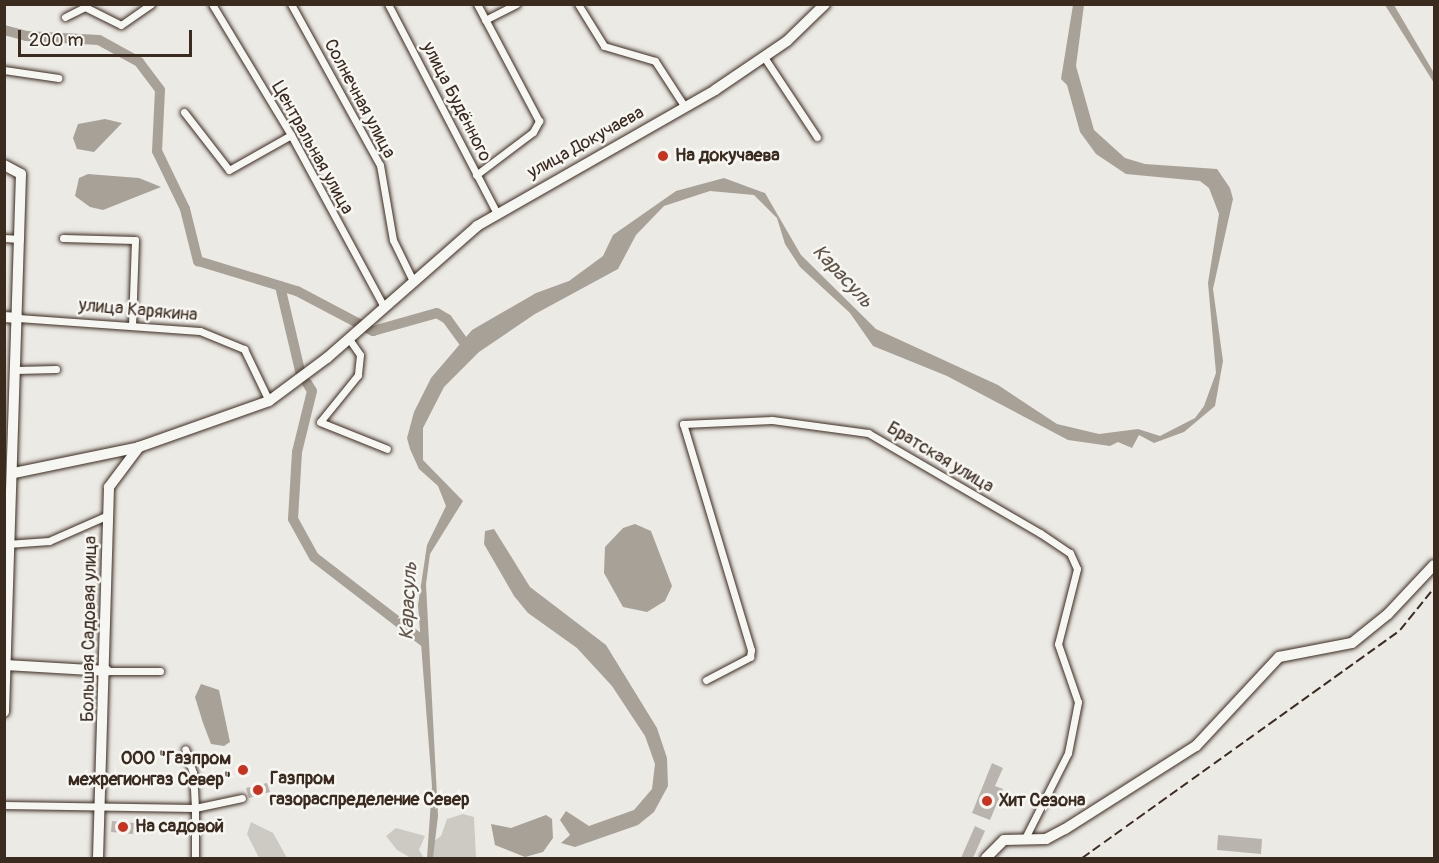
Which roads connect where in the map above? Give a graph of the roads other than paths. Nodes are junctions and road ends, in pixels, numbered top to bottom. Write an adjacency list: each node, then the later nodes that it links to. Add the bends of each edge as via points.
1 (151, 4): 9 (street, via 121,25)
2 (212, 4): 17 (street, Центральная улица)
3 (291, 4): 25 (street, Солнечная улица, via 380,165 393,240)
4 (388, 4): 20 (street, улица Будённого)
5 (477, 4): 11 (street)
6 (516, 4): 11 (street)
7 (578, 4): 15 (street, via 604,46 656,61)
8 (825, 4): 12 (main road, улица Докучаева, via 813,20)
9 (86, 6): 10 (street)
10 (65, 17)
11 (485, 20): 20 (street, via 539,120 530,135)
12 (764, 57): 15 (main road, улица Докучаева); 18 (street)
13 (4, 70): 14 (street)
14 (58, 78)
15 (685, 108): 21 (main road, улица Докучаева)
16 (184, 112): 17 (street, via 229,170)
17 (291, 135): 26 (street, Центральная улица)
18 (817, 137)
19 (4, 165): 24 (main road, via 21,174)
20 (476, 175): 21 (street, улица Будённого)
21 (497, 213): 25 (main road, улица Докучаева)
22 (4, 238): 24 (street)
23 (63, 238): 29 (street, via 135,240)
24 (20, 239): 28 (main road)
25 (412, 279): 26 (main road, улица Докучаева)
26 (384, 307): 30 (main road, улица Докучаева)
27 (4, 317): 28 (main road, улица Карякина)
28 (18, 318): 29 (street, улица Карякина); 32 (main road)
29 (132, 326): 34 (street, улица Карякина, via 200,331 244,349)
30 (349, 339): 34 (main road, улица Докучаева); 36 (street, via 360,354 358,375 320,422)
31 (56, 369): 32 (street)
32 (16, 370): 33 (main road)
33 (10, 396): 37 (main road)
34 (269, 401): 35 (main road, улица Докучаева)
35 (139, 447): 37 (main road, улица Докучаева); 38 (main road, Большая Садовая улица, via 109,487)
36 (387, 449)
37 (9, 473): 39 (main road)
38 (108, 515): 39 (street, via 50,541); 42 (main road, Большая Садовая улица)
39 (9, 544): 41 (main road)
40 (1434, 565): 51 (main road, via 1388,614 1352,643 1279,657 1196,746 1065,829 1046,839)
41 (5, 665): 42 (main road); 45 (main road)
42 (107, 671): 43 (street); 49 (main road, Большая Садовая улица)
43 (160, 671)
44 (706, 680): 51 (street, Братская улица, via 750,657 751,650 683,424 772,420 868,433 1070,553 1077,569 1058,644 1078,702 1068,753)
45 (4, 712)
46 (185, 748): 50 (street, via 193,773)
47 (242, 798): 50 (street)
48 (4, 805): 49 (street)
49 (100, 808): 50 (street); 52 (main road, Большая Садовая улица)
50 (195, 808): 53 (street)
51 (1024, 840): 54 (main road, via 996,844)
52 (98, 858)
53 (195, 858)
54 (986, 858)

